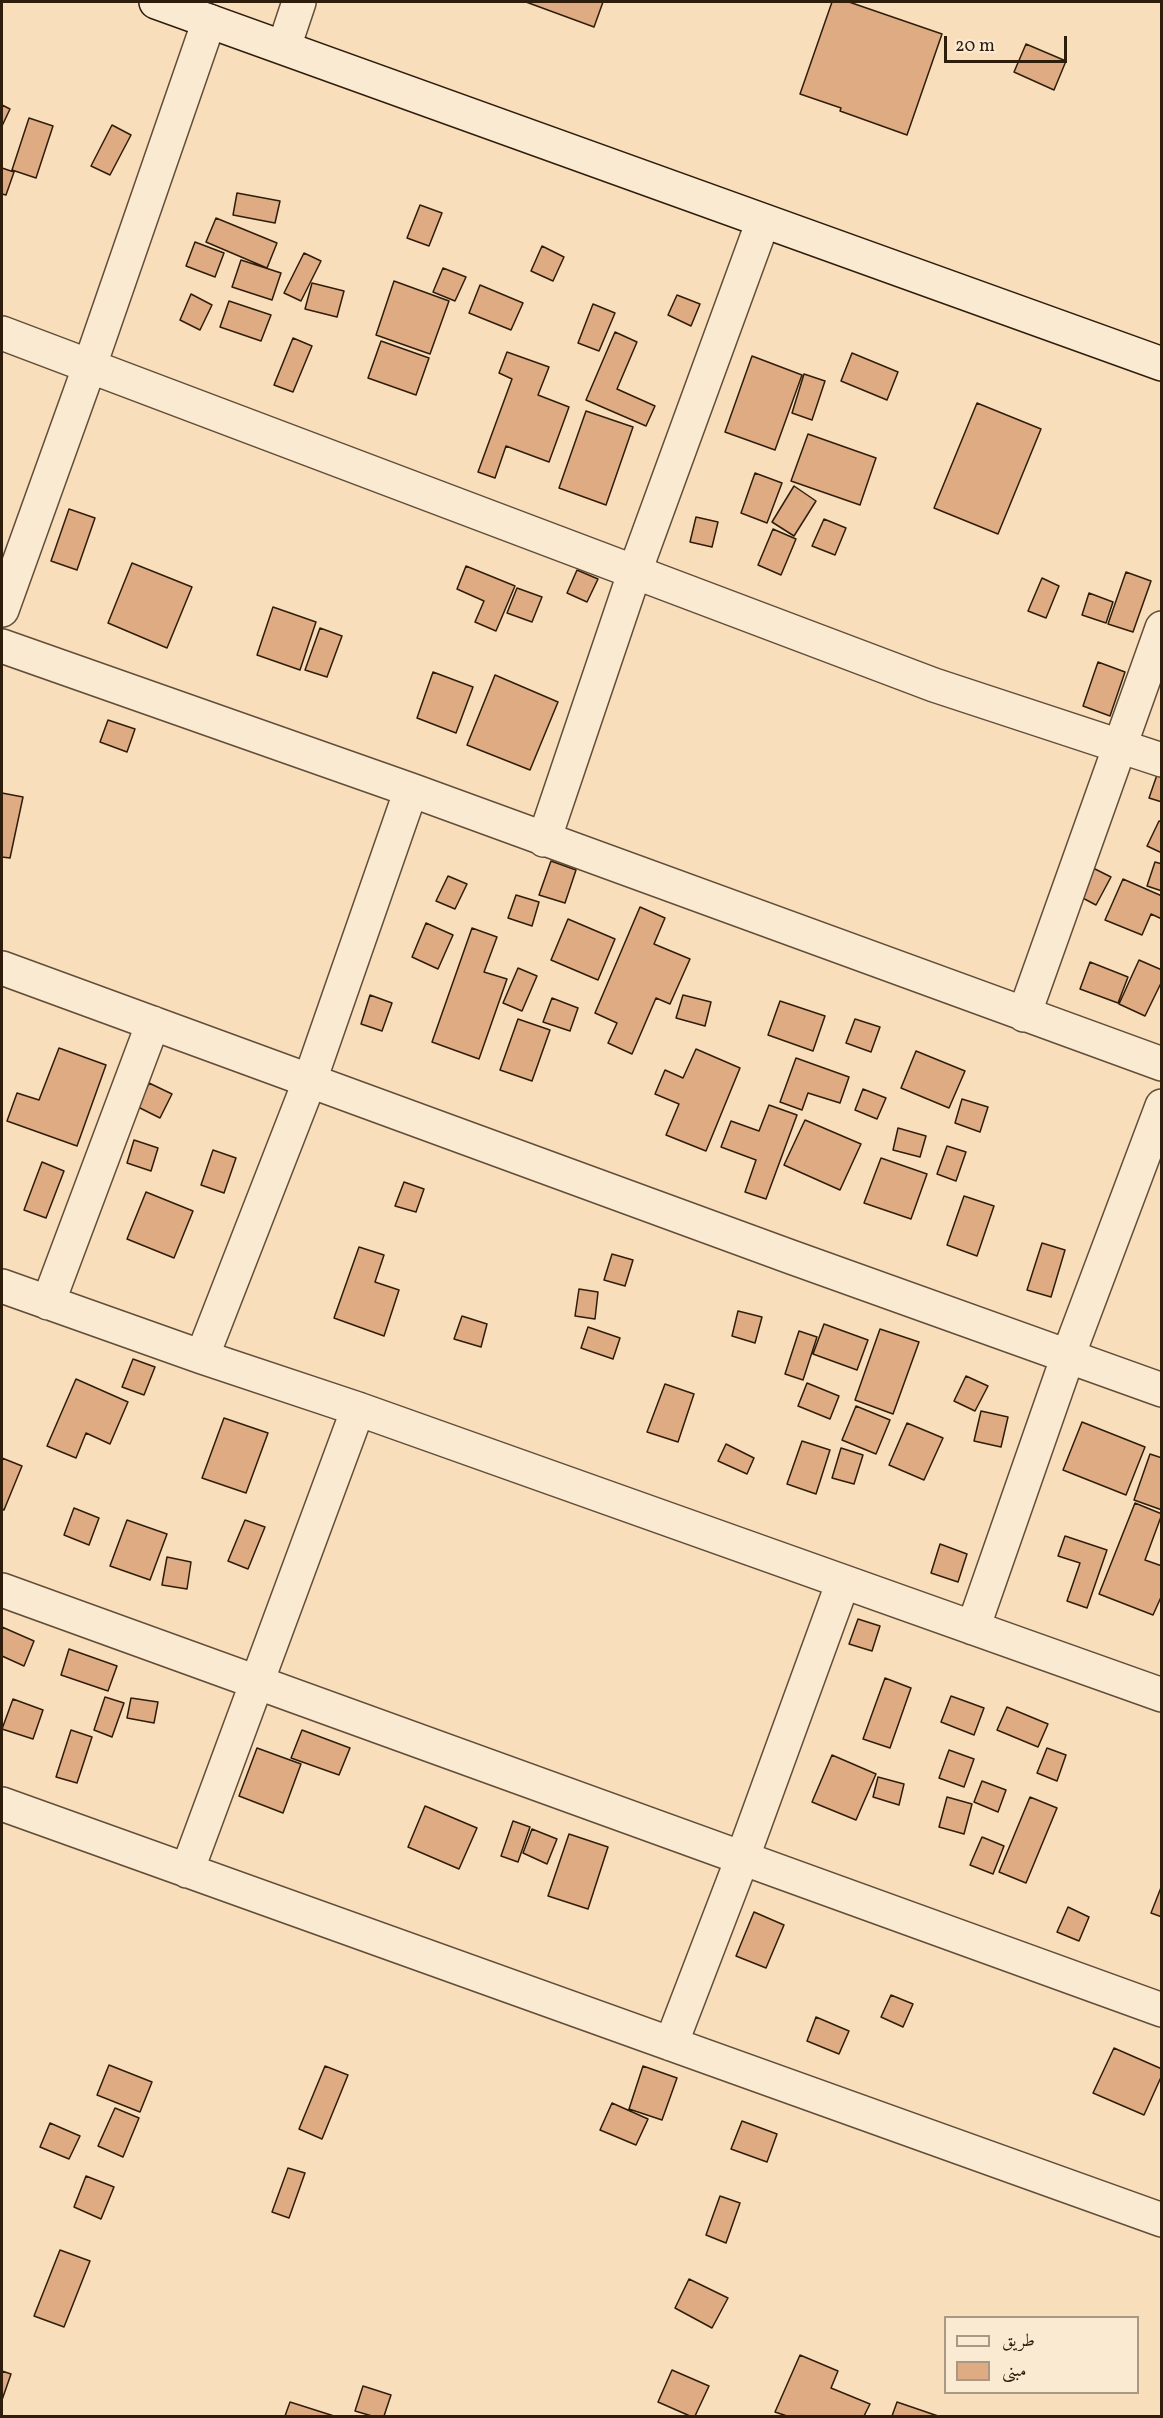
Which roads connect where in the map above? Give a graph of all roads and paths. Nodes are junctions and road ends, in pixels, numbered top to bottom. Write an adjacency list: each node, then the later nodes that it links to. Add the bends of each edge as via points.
1 (156, 2): 3 (street)
2 (299, 2): 4 (street)
3 (209, 21): 4 (street); 8 (street)
4 (284, 47): 5 (street)
5 (763, 221): 7 (street); 9 (street)
6 (2, 333): 8 (street)
7 (1161, 364)
8 (90, 365): 9 (street); 10 (street)
9 (635, 571): 13 (street, via 934,686); 16 (street)
10 (2, 610)
11 (1161, 628): 13 (street)
12 (2, 646): 15 (street)
13 (1119, 746): 14 (street); 18 (street)
14 (1161, 760)
15 (411, 790): 16 (street); 21 (street)
16 (544, 840): 18 (street)
17 (2, 968): 19 (street)
18 (1024, 1015): 20 (street)
19 (153, 1023): 21 (street); 24 (street)
20 (1161, 1065)
21 (310, 1080): 25 (street); 26 (street)
22 (1161, 1106): 25 (street)
23 (2, 1286): 24 (street)
24 (48, 1303): 26 (street)
25 (1068, 1356): 27 (street); 31 (street)
26 (202, 1357): 28 (street)
27 (1161, 1390)
28 (358, 1409): 29 (street); 32 (street)
29 (843, 1582): 31 (street); 35 (street)
30 (2, 1590): 32 (street)
31 (973, 1628): 33 (street)
32 (256, 1682): 35 (street); 36 (street)
33 (1161, 1695)
34 (2, 1804): 36 (street)
35 (742, 1859): 37 (street); 38 (street)
36 (187, 1871): 38 (street)
37 (1161, 2010)
38 (670, 2044): 39 (street)
39 (1161, 2220)

